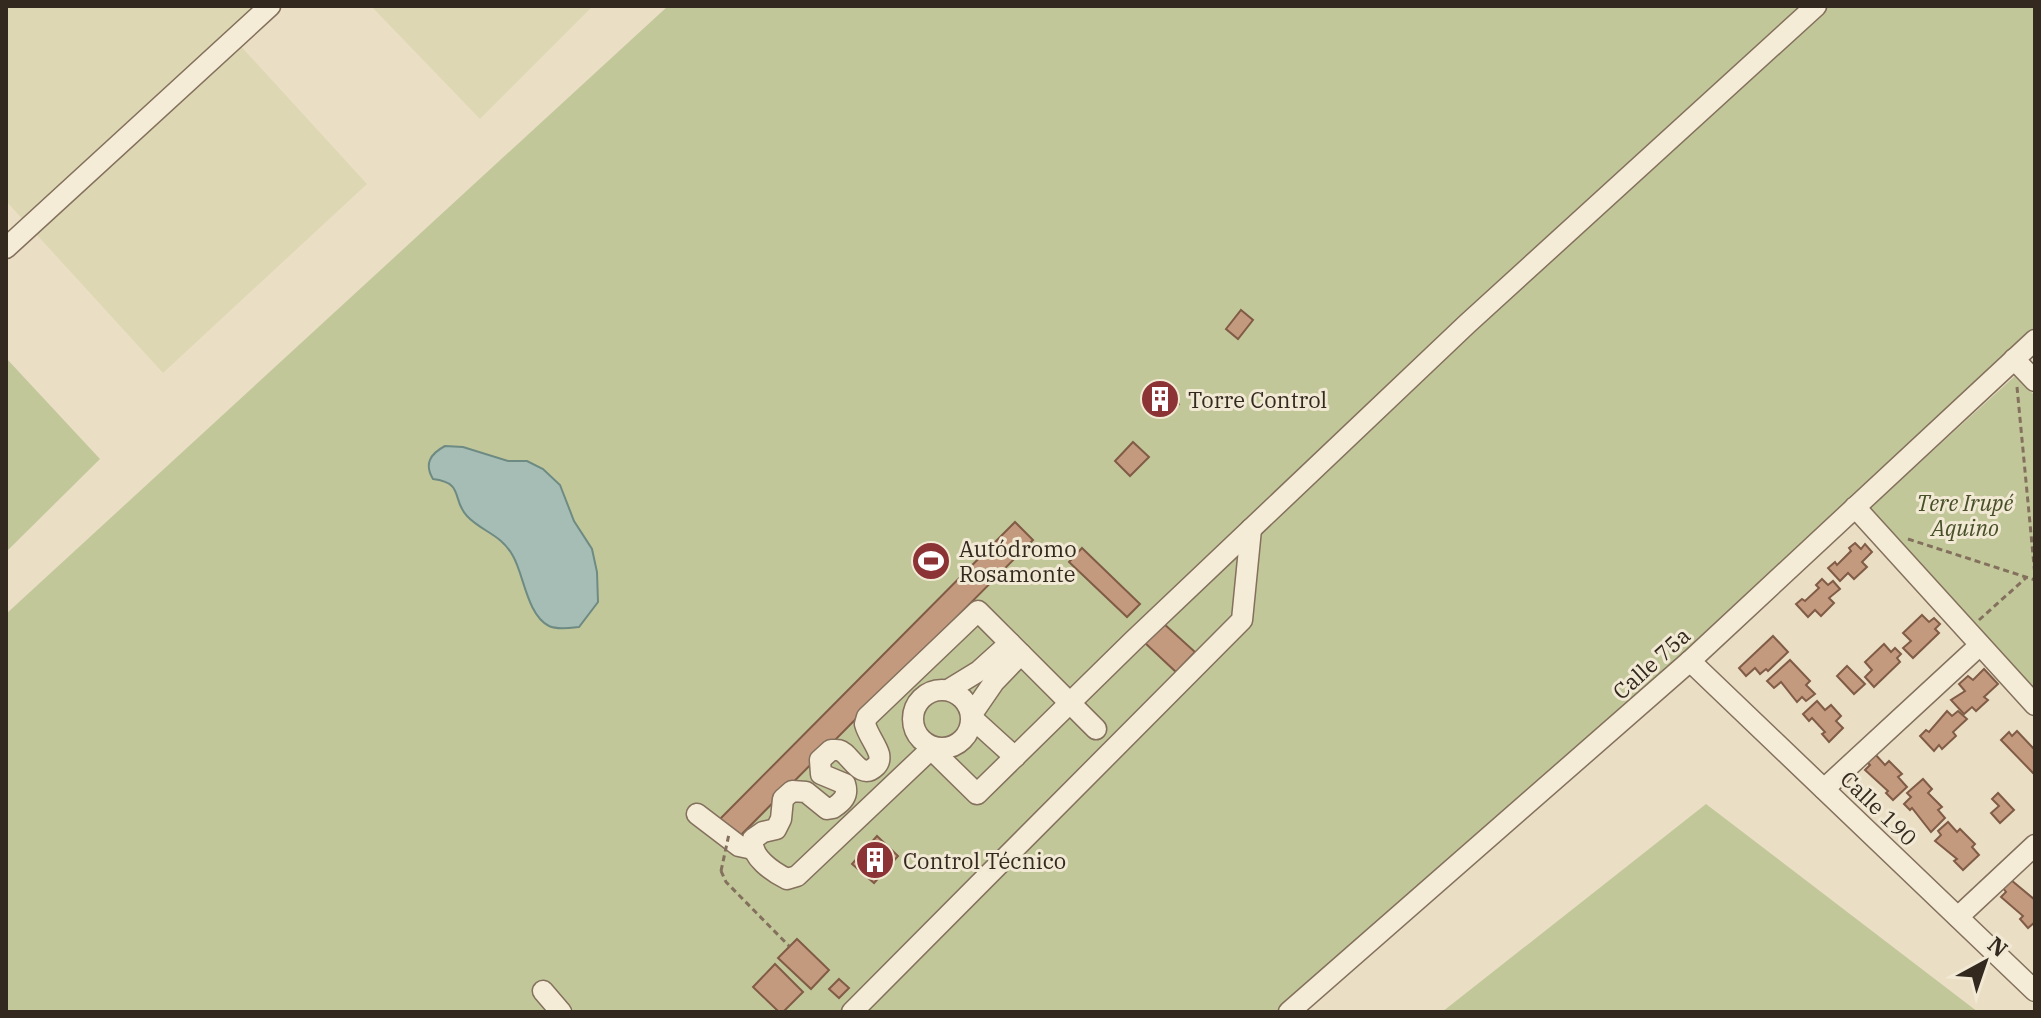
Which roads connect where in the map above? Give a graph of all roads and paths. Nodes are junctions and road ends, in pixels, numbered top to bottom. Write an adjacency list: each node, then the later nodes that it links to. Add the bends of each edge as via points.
1 (270, 6): 3 (street)
2 (1816, 6): 7 (street)
3 (6, 248)
4 (2028, 349): 5 (street); 6 (street, Calle 75a); 10 (path)
5 (2035, 381)
6 (1855, 507): 11 (street); 13 (street, Calle 75a)
7 (1251, 529): 17 (street); 33 (street, via 1242,620)
8 (1902, 537): 9 (path)
9 (2027, 577): 10 (path); 11 (path)
10 (2035, 578)
11 (1974, 638): 18 (street); 23 (street)
12 (1016, 648): 14 (street, via 978,611); 15 (street); 17 (street); 19 (street)
13 (1690, 661): 23 (street, Calle 190); 34 (street, Calle 75a)
14 (924, 664): 15 (street); 16 (street)
15 (947, 689): 19 (street, via 962,697); 21 (street, via 934,690 913,712 912,724)
16 (892, 693): 21 (street, via 893,709); 27 (street, via 865,724 878,751 878,765 863,771 844,753 831,750 820,760 821,774 845,784 845,796 827,809 806,792 792,791 783,799 779,825 753,839)
17 (1070, 703): 20 (street); 22 (street)
18 (2035, 705)
19 (972, 716): 21 (street, via 964,740 944,749); 22 (street)
20 (1096, 729)
21 (925, 743): 22 (street, via 977,794); 27 (street, via 797,876 779,875)
22 (1015, 757)
23 (1824, 789): 28 (street, Calle 190)
24 (697, 814): 27 (street, via 739,846)
25 (729, 834): 29 (path, bridge, via 721,871 726,882)
26 (2035, 845): 28 (street)
27 (753, 849)
28 (1958, 917): 31 (street, Calle 190)
29 (789, 946)
30 (543, 991): 32 (street)
31 (2035, 991)
32 (561, 1012)
33 (852, 1012)
34 (1289, 1012)

